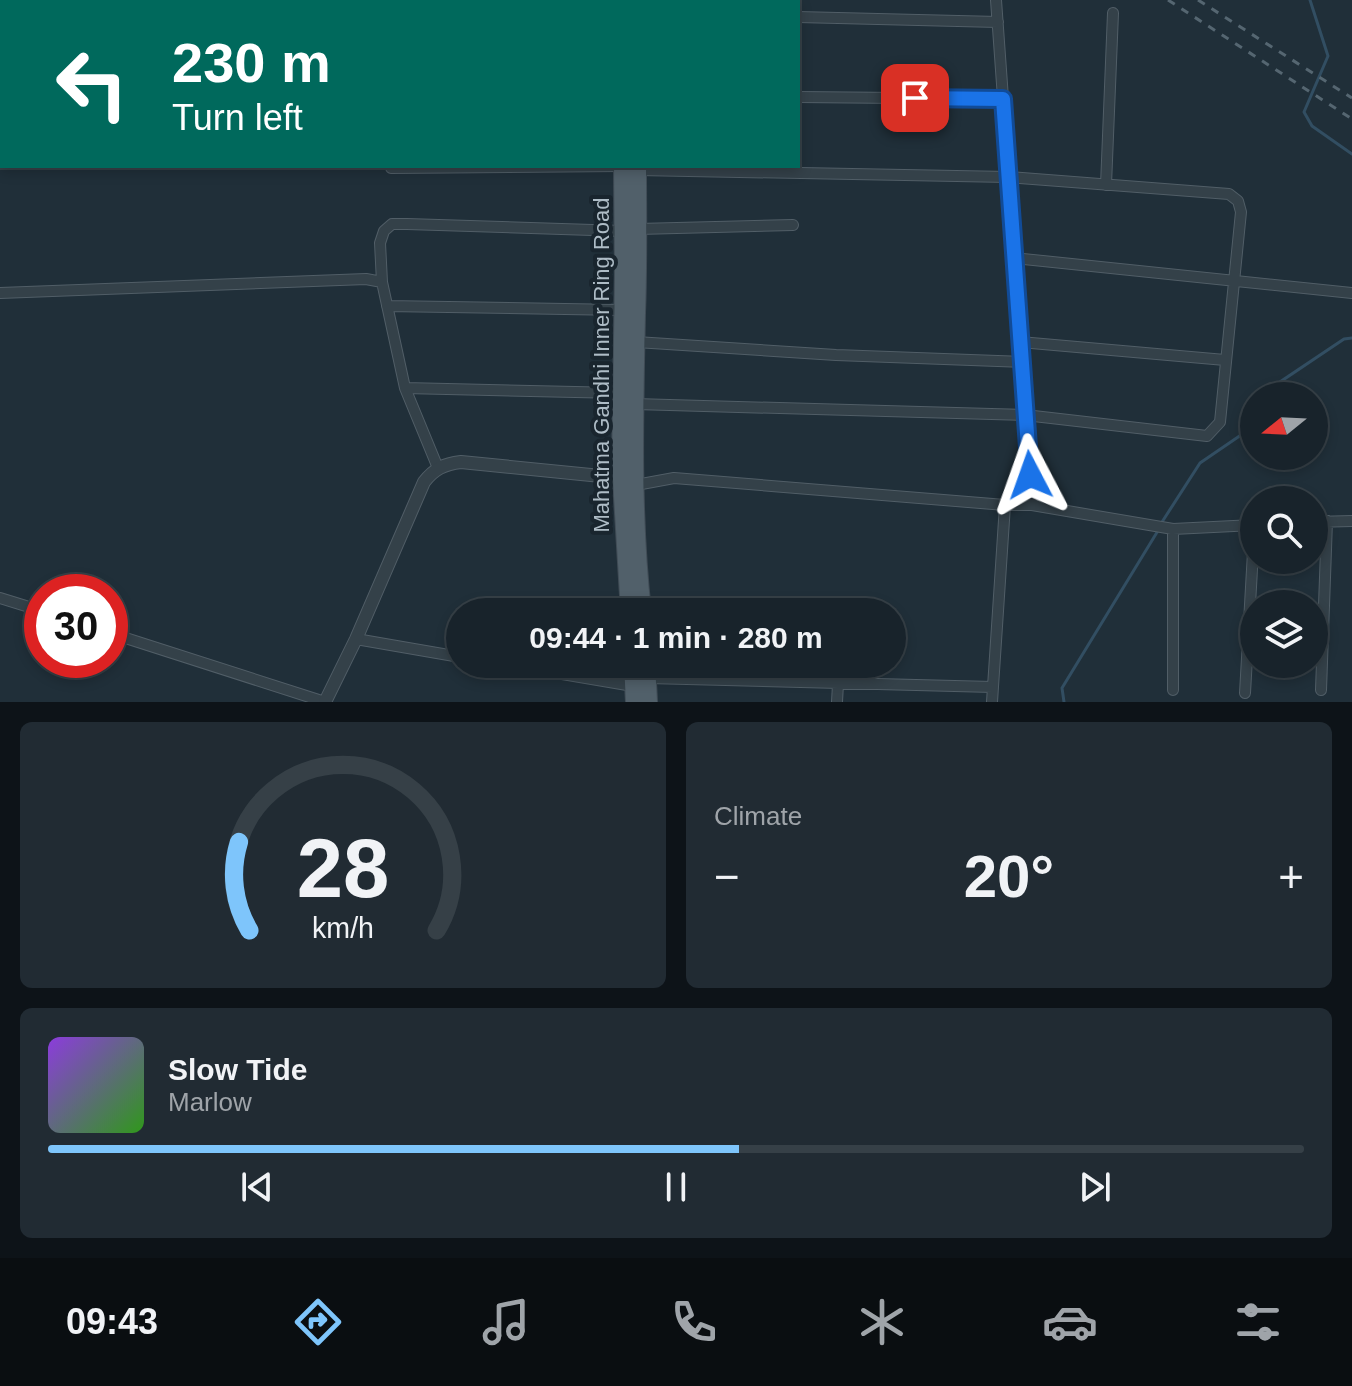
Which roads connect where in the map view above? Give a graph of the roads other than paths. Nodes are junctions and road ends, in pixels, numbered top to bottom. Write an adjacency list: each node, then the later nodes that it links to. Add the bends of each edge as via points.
1 (996, 0): 4 (street)
2 (1113, 13): 10 (street)
3 (800, 17): 4 (street)
4 (998, 22): 6 (street)
5 (800, 97): 6 (street)
6 (1003, 99): 9 (street)
7 (630, 168): 12 (main road, Mahatma Gandhi Inner Ring Road)
8 (668, 168): 9 (street)
9 (1008, 177): 10 (street); 13 (street)
10 (1106, 185): 14 (street, via 1229,194 1241,212)
11 (793, 225): 12 (street)
12 (630, 230): 15 (street, via 392,224 380,243); 19 (main road, Mahatma Gandhi Inner Ring Road); 20 (main road, Mahatma Gandhi Inner Ring Road)
13 (1014, 258): 14 (street); 21 (street)
14 (1233, 280): 17 (street); 22 (street)
15 (382, 282): 16 (street); 18 (street)
16 (0, 293)
17 (1352, 293)
18 (387, 306): 19 (street); 24 (street)
19 (622, 310): 25 (main road, Mahatma Gandhi Inner Ring Road)
20 (636, 342): 23 (street); 26 (main road, Mahatma Gandhi Inner Ring Road)
21 (1020, 342): 22 (street); 23 (street)
22 (1225, 360): 27 (street, via 1220,422 1207,436)
23 (1022, 362): 27 (street)
24 (405, 388): 25 (street); 28 (street)
25 (620, 393): 29 (main road, Mahatma Gandhi Inner Ring Road)
26 (635, 404): 27 (street); 29 (main road, Mahatma Gandhi Inner Ring Road)
27 (1025, 415): 31 (street)
28 (438, 468): 29 (street, via 461,462); 43 (street, via 424,482)
29 (628, 482): 30 (street, via 674,478); 39 (main road, Mahatma Gandhi Inner Ring Road); 40 (main road, Mahatma Gandhi Inner Ring Road)
30 (1005, 505): 31 (street); 48 (street)
31 (1032, 505): 35 (street)
32 (1328, 521): 33 (street)
33 (1352, 521)
34 (1240, 526): 35 (street)
35 (1169, 529): 49 (street)
36 (1252, 574): 51 (street)
37 (1325, 574): 50 (street)
38 (0, 598): 41 (street)
39 (629, 598)
40 (641, 598)
41 (24, 605)
42 (128, 639): 52 (street)
43 (356, 639): 44 (street); 52 (street)
44 (446, 655)
45 (610, 678): 46 (street)
46 (641, 682): 47 (street); 53 (main road)
47 (838, 684): 48 (street); 54 (street)
48 (993, 687): 55 (street)
49 (1173, 690)
50 (1321, 690)
51 (1245, 693)
52 (325, 702)
53 (649, 702)
54 (837, 702)
55 (992, 702)

